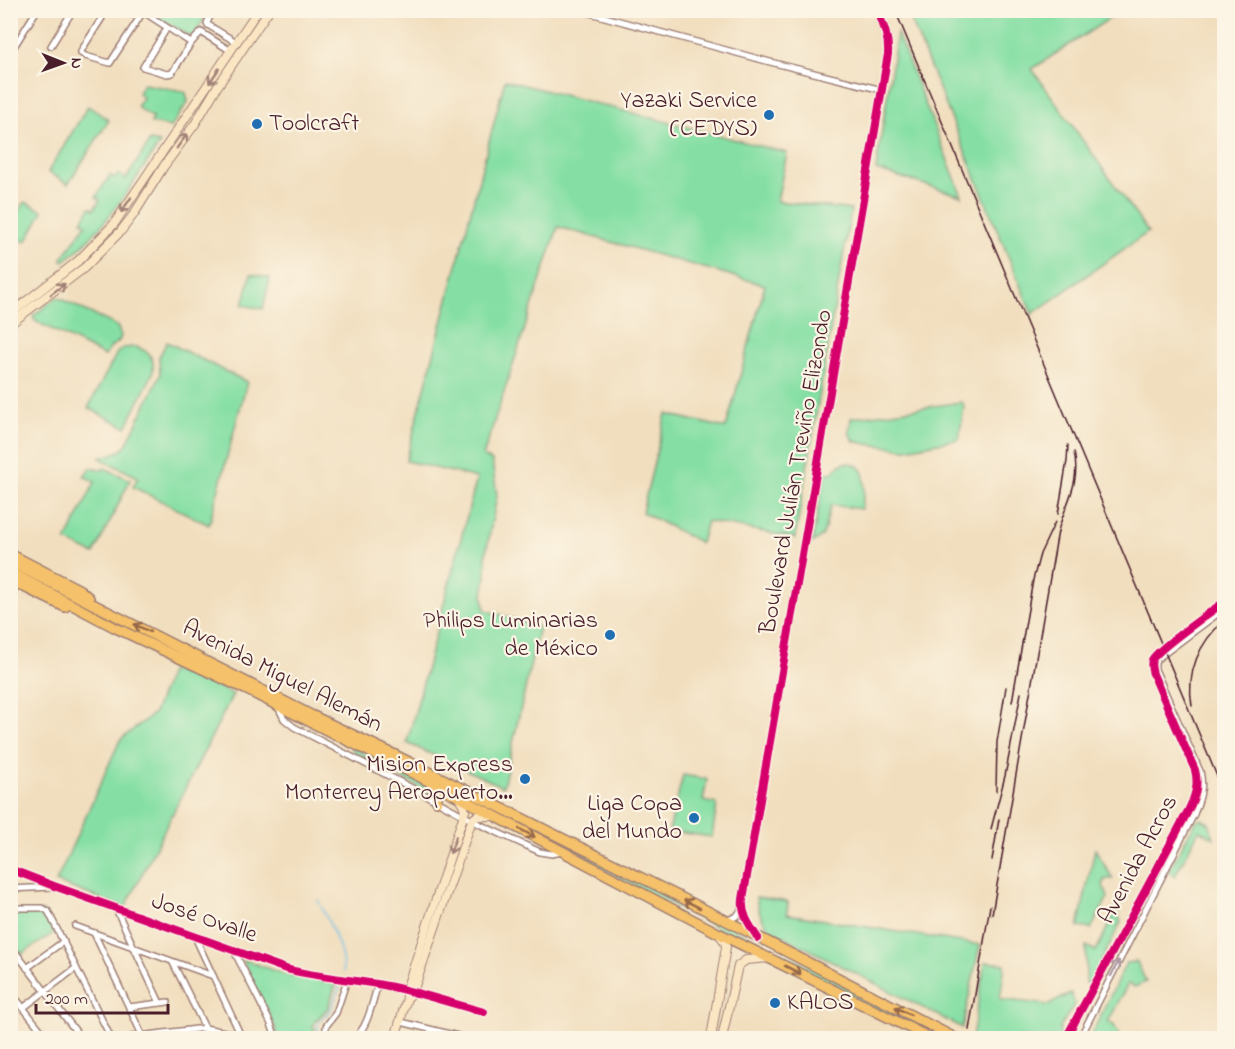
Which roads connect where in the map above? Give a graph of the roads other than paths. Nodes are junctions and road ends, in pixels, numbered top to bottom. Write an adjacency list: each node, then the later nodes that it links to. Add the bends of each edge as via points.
1 (15, 10): 11 (street)
2 (37, 10): 17 (street)
3 (73, 10): 15 (street)
4 (107, 10): 9 (street, via 81,51 85,56 110,63)
5 (258, 10): 13 (main road)
6 (269, 10): 20 (main road, one-way to 6)
7 (579, 10): 18 (street)
8 (877, 10): 18 (street, Boulevard Julián Treviño Elizondo, via 889,43)
9 (142, 11): 12 (street)
10 (211, 11): 13 (street, via 208,25)
11 (10, 18)
12 (166, 28): 14 (street); 14 (street, via 143,67 167,74 174,71)
13 (236, 42): 16 (main road)
14 (190, 43): 16 (street, via 201,32)
15 (51, 46)
16 (231, 51): 19 (main road, one-way to 19)
17 (10, 53)
18 (882, 90): 46 (street, Boulevard Julián Treviño Elizondo)
19 (171, 139): 20 (main road, via 165,155); 21 (main road, one-way to 21, via 114,224 78,261)
20 (169, 160): 22 (main road, one-way to 20, via 100,253 127,222)
21 (10, 314)
22 (10, 324)
23 (10, 554): 29 (highway, via 80,590)
24 (10, 562): 27 (highway, Avenida Miguel Alemán)
25 (10, 572): 27 (highway, Avenida Miguel Alemán)
26 (10, 580): 31 (highway, via 104,626)
27 (39, 582): 29 (highway, Avenida Miguel Alemán); 31 (highway, Avenida Miguel Alemán)
28 (1224, 602): 32 (street)
29 (94, 604): 48 (highway, Avenida Miguel Alemán, one-way to 29)
30 (1224, 609): 32 (street)
31 (114, 627): 34 (highway, Avenida Miguel Alemán)
32 (1168, 648): 33 (street, Avenida Acros, via 1153,661 1152,669)
33 (1168, 703): 65 (street, Avenida Acros, via 1195,770 1196,794); 68 (street, Avenida Acros, one-way to 33, via 1201,794 1200,771)
34 (276, 704): 35 (highway, Avenida Miguel Alemán); 37 (street, via 294,727)
35 (436, 785): 36 (highway, Avenida Miguel Alemán); 37 (highway)
36 (453, 794): 38 (main road, via 464,804); 39 (highway, Avenida Miguel Alemán)
37 (437, 801): 38 (street)
38 (463, 816): 40 (street); 69 (main road, one-way to 69)
39 (497, 817): 40 (main road, via 481,815); 41 (highway, Avenida Miguel Alemán, one-way to 41)
40 (472, 820): 41 (street, via 540,852); 69 (main road)
41 (563, 852): 51 (highway, Avenida Miguel Alemán)
42 (10, 869): 43 (street, José Ovalle)
43 (54, 886): 44 (street); 47 (street, José Ovalle)
44 (10, 889)
45 (10, 908): 54 (street, via 48,911)
46 (742, 908): 48 (street); 53 (street)
47 (116, 909): 52 (street, José Ovalle); 56 (street)
48 (726, 921): 53 (highway, Avenida Miguel Alemán)
49 (75, 926): 50 (street)
50 (94, 933): 56 (street); 72 (street)
51 (718, 933): 58 (highway, Avenida Miguel Alemán); 96 (main road, via 726,946)
52 (195, 937): 57 (street, José Ovalle); 62 (street)
53 (758, 938): 99 (highway, Avenida Miguel Alemán, one-way to 53)
54 (64, 941): 60 (street); 61 (street)
55 (10, 945): 60 (street)
56 (134, 947): 59 (street); 71 (street)
57 (234, 950): 63 (street, José Ovalle, via 279,967); 90 (street)
58 (770, 958): 97 (main road, via 746,960 738,966); 98 (highway, Avenida Miguel Alemán, one-way to 98)
59 (173, 963): 62 (street); 79 (street)
60 (27, 968): 67 (street)
61 (76, 968): 67 (street); 87 (street)
62 (213, 976): 81 (street)
63 (343, 980): 64 (street, José Ovalle); 91 (street, via 336,1013 326,1026)
64 (378, 984): 69 (street, José Ovalle); 92 (street, via 364,1026)
65 (1094, 987): 68 (street); 74 (street, Avenida Acros)
66 (10, 991): 73 (street)
67 (45, 992): 73 (street); 86 (street)
68 (1103, 993): 76 (street, Avenida Acros)
69 (409, 994): 75 (street, José Ovalle); 77 (main road)
70 (168, 1002): 71 (street)
71 (160, 1003): 72 (street)
72 (129, 1006): 83 (street)
73 (23, 1008): 85 (street)
74 (1082, 1010): 76 (street); 100 (street, Avenida Acros)
75 (484, 1012)
76 (1092, 1015): 101 (street, Avenida Acros)
77 (401, 1022): 80 (street); 93 (main road)
78 (10, 1024): 84 (street)
79 (205, 1028): 81 (street); 83 (street); 88 (street)
80 (433, 1030): 94 (street); 95 (street)
81 (241, 1035): 89 (street)
82 (131, 1037): 83 (street)
83 (143, 1037)
84 (21, 1038)
85 (47, 1038)
86 (81, 1038)
87 (111, 1038)
88 (210, 1038)
89 (255, 1038)
90 (276, 1038)
91 (330, 1038)
92 (355, 1038)
93 (395, 1038)
94 (430, 1038)
95 (466, 1038)
96 (712, 1038)
97 (722, 1038)
98 (930, 1038)
99 (955, 1038)
100 (1066, 1038)
101 (1080, 1038)

